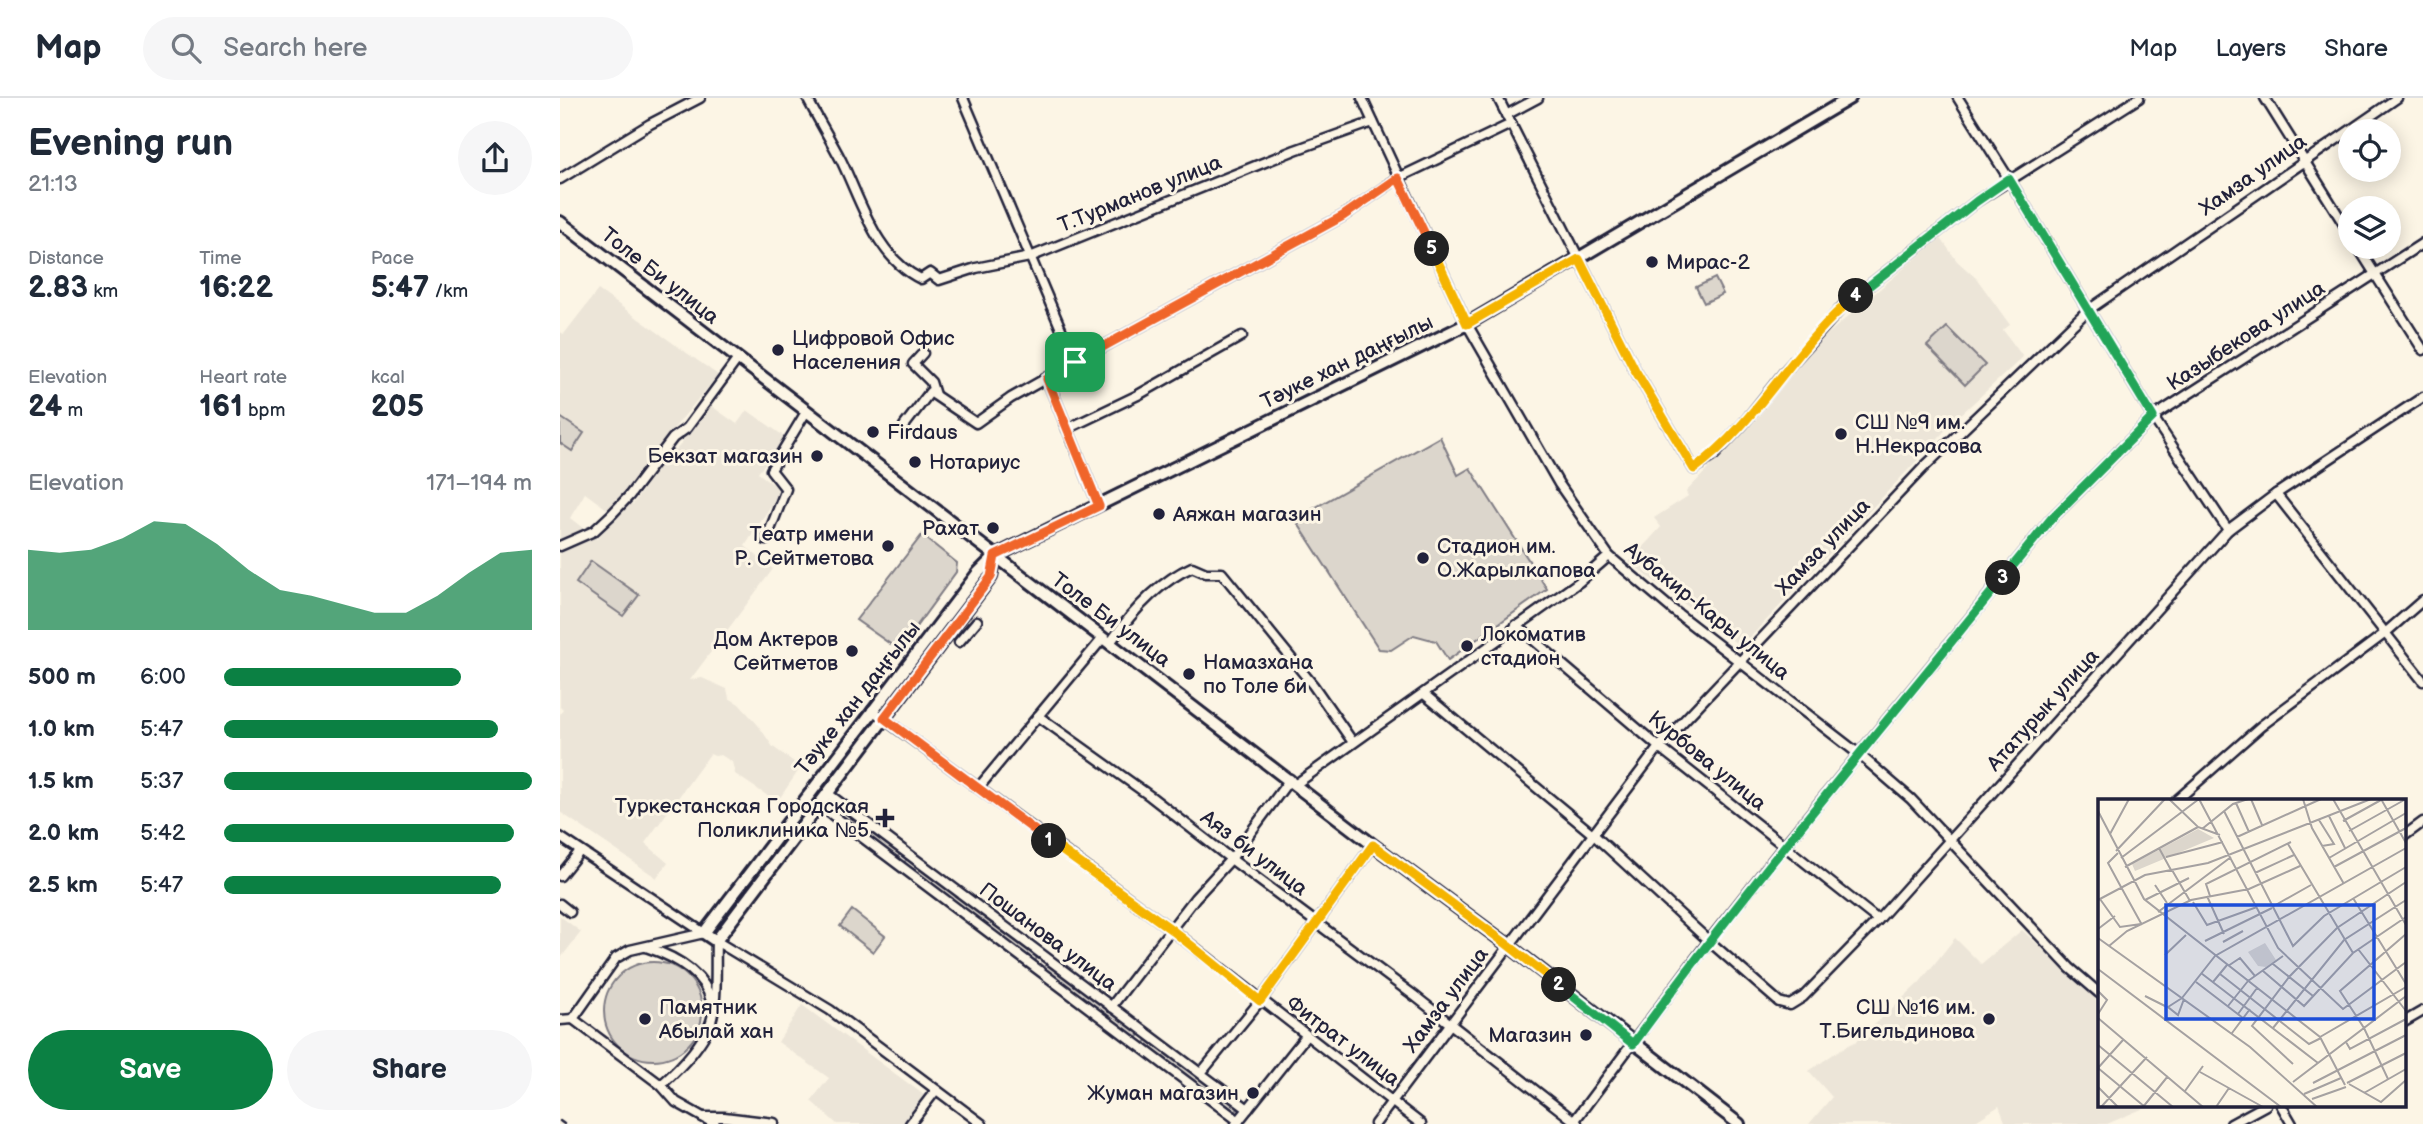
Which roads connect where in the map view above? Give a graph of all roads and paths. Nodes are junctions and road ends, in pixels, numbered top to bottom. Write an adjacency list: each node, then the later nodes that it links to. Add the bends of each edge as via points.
1 (700, 98): 17 (street)
2 (807, 98): 22 (street, Т.Турманов улица, via 886,250 906,272 920,279 930,273 939,279)
3 (964, 98): 22 (street)
4 (1362, 98): 13 (street, Аубакир-Кары улица)
5 (1498, 98): 12 (street)
6 (1538, 98): 12 (street)
7 (1850, 98): 23 (street, Тәуке хан даңғылы)
8 (1958, 98): 18 (street)
9 (2139, 98): 18 (street)
10 (2265, 98): 15 (street)
11 (2397, 98): 15 (street, Хамза улица)
12 (1506, 115): 14 (street)
13 (1373, 122): 16 (street, Аубакир-Кары улица); 22 (street, Т.Турманов улица)
14 (1511, 124): 16 (street); 23 (street)
15 (2304, 161): 19 (street); 26 (street, Хамза улица)
16 (1398, 178): 27 (street, Аубакир-Кары улица); 32 (street, via 1343,216)
17 (560, 179)
18 (2009, 179): 23 (street, via 1843,306 1743,424 1694,469 1635,370); 26 (street)
19 (2338, 215)
20 (560, 222): 31 (street, Толе Би улица)
21 (2423, 243): 25 (street, Казыбекова улица)
22 (1030, 257): 32 (street)
23 (1579, 259): 27 (street, Тәуке хан даңғылы)
24 (2366, 259): 25 (street)
25 (2375, 274): 29 (street); 37 (street, Казыбекова улица)
26 (2087, 311): 37 (street); 53 (street, Хамза улица, via 1923,468)
27 (1467, 324): 41 (street, Тәуке хан даңғылы); 46 (street, Аубакир-Кары улица, via 1559,484)
28 (1242, 336): 39 (street, via 1138,396)
29 (2423, 350)
30 (923, 354): 34 (street, via 913,364 931,382)
31 (737, 360): 36 (street, Толе Би улица); 44 (street, via 687,428 673,438 611,515 594,531)
32 (1075, 362): 33 (street)
33 (1047, 379): 34 (street, via 975,423); 39 (street)
34 (935, 395): 38 (street, via 930,392)
35 (2423, 397): 40 (street, Ататурык улица)
36 (806, 412): 43 (street, via 771,470 786,489); 45 (street, Толе Би улица)
37 (2153, 417): 42 (street); 61 (street, Казыбекова улица, via 2051,519)
38 (904, 426)
39 (1067, 429): 41 (street)
40 (2276, 494): 42 (street, Ататурык улица); 50 (street)
41 (1099, 506): 45 (street, Тәуке хан даңғылы)
42 (2228, 530): 71 (street, Ататурык улица)
43 (766, 540)
44 (560, 546)
45 (995, 556): 51 (street, Толе Би улица); 56 (street, Тәуке хан даңғылы); 58 (street, Тәуке хан даңғылы, via 991,577)
46 (1609, 556): 49 (street); 53 (street, Аубакир-Кары улица)
47 (2423, 600): 50 (street)
48 (976, 621): 52 (street)
49 (1516, 625): 55 (street); 60 (street, Курбова улица)
50 (2384, 634): 54 (street); 65 (street, via 2261,726)
51 (1106, 640): 57 (street); 59 (street, via 1177,573 1192,567 1222,573); 62 (street, Толе Би улица)
52 (959, 642)
53 (1740, 660): 60 (street, Хамза улица); 61 (street, Аубакир-Кары улица)
54 (2423, 681)
55 (1424, 694): 59 (street); 69 (street)
56 (873, 710): 58 (street, Фитрат улица); 82 (street, Тәуке хан даңғылы)
57 (1038, 716): 63 (street); 75 (street, Аяз би улица)
58 (884, 718): 63 (street, Фитрат улица); 64 (street, Тәуке хан даңғылы)
59 (1352, 741): 62 (street)
60 (1659, 747): 69 (street, Хамза улица); 73 (street, Курбова улица)
61 (1860, 755): 71 (street, Аубакир-Кары улица); 73 (street, Казыбекова улица)
62 (1293, 782): 72 (street, Толе Би улица); 75 (street)
63 (979, 787): 81 (street, Фитрат улица)
64 (827, 793): 66 (street, Тәуке хан даңғылы); 89 (street, Пошанова улица)
65 (2178, 799)
66 (818, 804): 83 (street, Тәуке хан даңғылы); 106 (street, Пошанова улица)
67 (2423, 822): 68 (street)
68 (2406, 835)
69 (1595, 836): 84 (street); 85 (street, Хамза улица)
70 (560, 837): 74 (street)
71 (1949, 841): 79 (street, Ататурык улица); 87 (street, Аубакир-Кары улица)
72 (1373, 845): 80 (street); 85 (street, Толе Би улица)
73 (1784, 846): 79 (street, Курбова улица); 84 (street, Казыбекова улица)
74 (580, 851): 76 (street); 82 (street)
75 (1231, 859): 80 (street, Аяз би улица); 81 (street)
76 (560, 876)
77 (560, 904): 78 (street)
78 (570, 912)
79 (1878, 920): 84 (street, Ататурык улица, via 1790,1005 1779,1002)
80 (1318, 922): 88 (street); 95 (street, Аяз би улица)
81 (1172, 930): 88 (street, Фитрат улица); 89 (street)
82 (704, 933): 83 (street); 86 (street)
83 (716, 941): 90 (street); 100 (street, via 830,1010)
84 (1709, 941): 97 (street, Казыбекова улица)
85 (1508, 945): 95 (street, Хамза улица); 97 (street, Толе Би улица)
86 (645, 946): 90 (street, via 668,954 699,977); 92 (street, via 615,958)
87 (2098, 992)
88 (1260, 1001): 96 (street, Фитрат улица); 98 (street)
89 (1111, 1007): 98 (street, Пошанова улица)
90 (713, 1010): 99 (street, via 710,1025 690,1055)
91 (2423, 1011): 94 (street)
92 (573, 1018): 93 (street); 99 (street)
93 (560, 1020)
94 (2406, 1021)
95 (1450, 1023): 101 (street, Хамза улица); 108 (street, Аяз би улица)
96 (1306, 1036): 101 (street, Фитрат улица); 104 (street)
97 (1633, 1044): 108 (street, Казыбекова улица); 114 (street, Толе Би улица)
98 (1201, 1073): 104 (street, Пошанова улица)
99 (661, 1085): 105 (street, via 676,1102)
100 (936, 1090): 110 (street); 111 (street)
101 (1393, 1100): 112 (street, Хамза улица); 113 (street, Фитрат улица)
102 (2262, 1107): 115 (street)
103 (2282, 1107): 116 (street)
104 (1248, 1109): 106 (street)
105 (704, 1117): 107 (street); 109 (street)
106 (1237, 1122)
107 (774, 1123)
108 (1575, 1123)
109 (715, 1124)
110 (910, 1124)
111 (982, 1124)
112 (1376, 1124)
113 (1421, 1124)
114 (1739, 1124)
115 (2231, 1124)
116 (2292, 1124)

